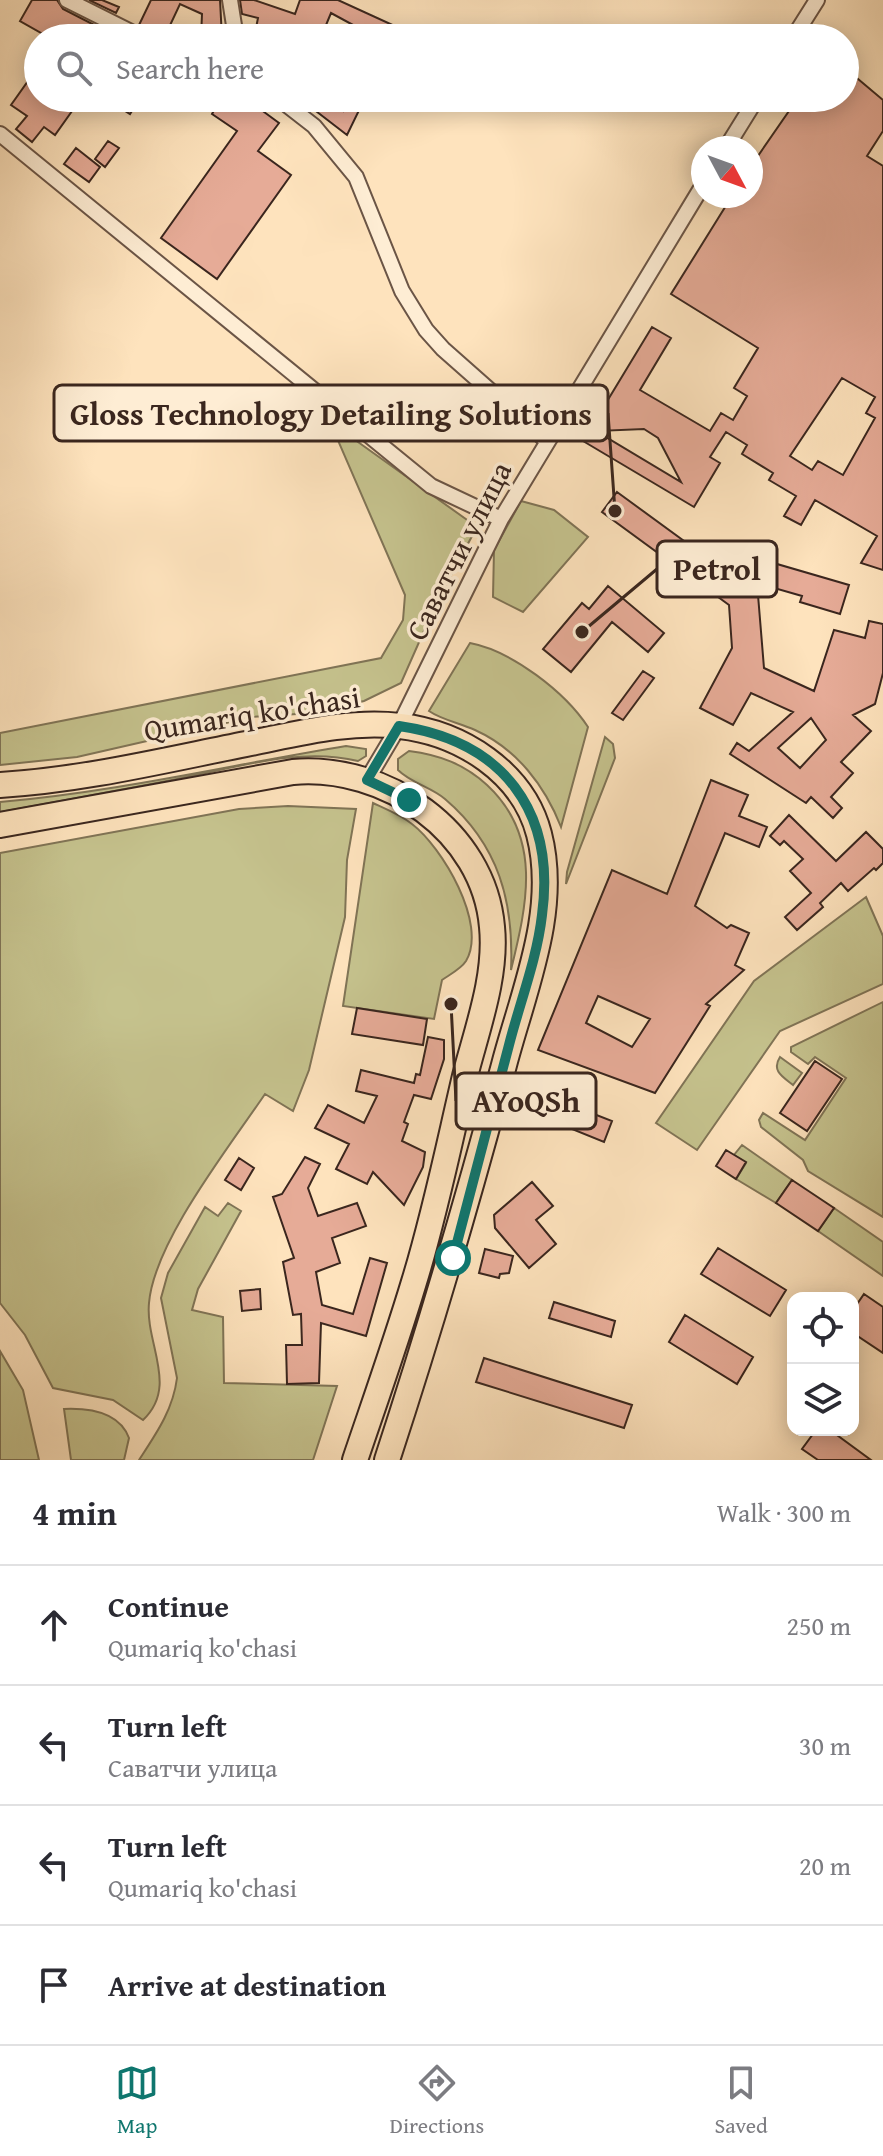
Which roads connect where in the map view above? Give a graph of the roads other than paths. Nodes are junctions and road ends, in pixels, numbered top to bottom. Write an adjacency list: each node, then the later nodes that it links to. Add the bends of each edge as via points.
1 (67, 0): 4 (street)
2 (230, 0): 5 (street)
3 (817, 0): 6 (street)
4 (115, 24)
5 (234, 24)
6 (802, 24)
7 (296, 112): 12 (street, via 356,177 402,291 426,330)
8 (748, 112): 10 (street)
9 (0, 134): 13 (street, via 431,486)
10 (733, 136)
11 (691, 205): 12 (street, Саватчи улица)
12 (547, 441): 13 (street, Саватчи улица)
13 (501, 519): 14 (street, Саватчи улица)
14 (399, 726): 15 (street, Саватчи улица); 16 (main road, Qumariq ko'chasi, via 325,728 109,770); 19 (main road, Qumariq ko'chasi, via 461,743 505,775 535,821 545,876 537,944 453,1258)
15 (367, 780): 17 (main road, via 293,772); 18 (main road, via 409,800 453,839 480,880 493,938 424,1248)
16 (0, 785)
17 (0, 825)
18 (381, 1382): 19 (main road); 20 (main road)
19 (410, 1391): 21 (main road, Qumariq ko'chasi)
20 (355, 1460)
21 (387, 1460)

